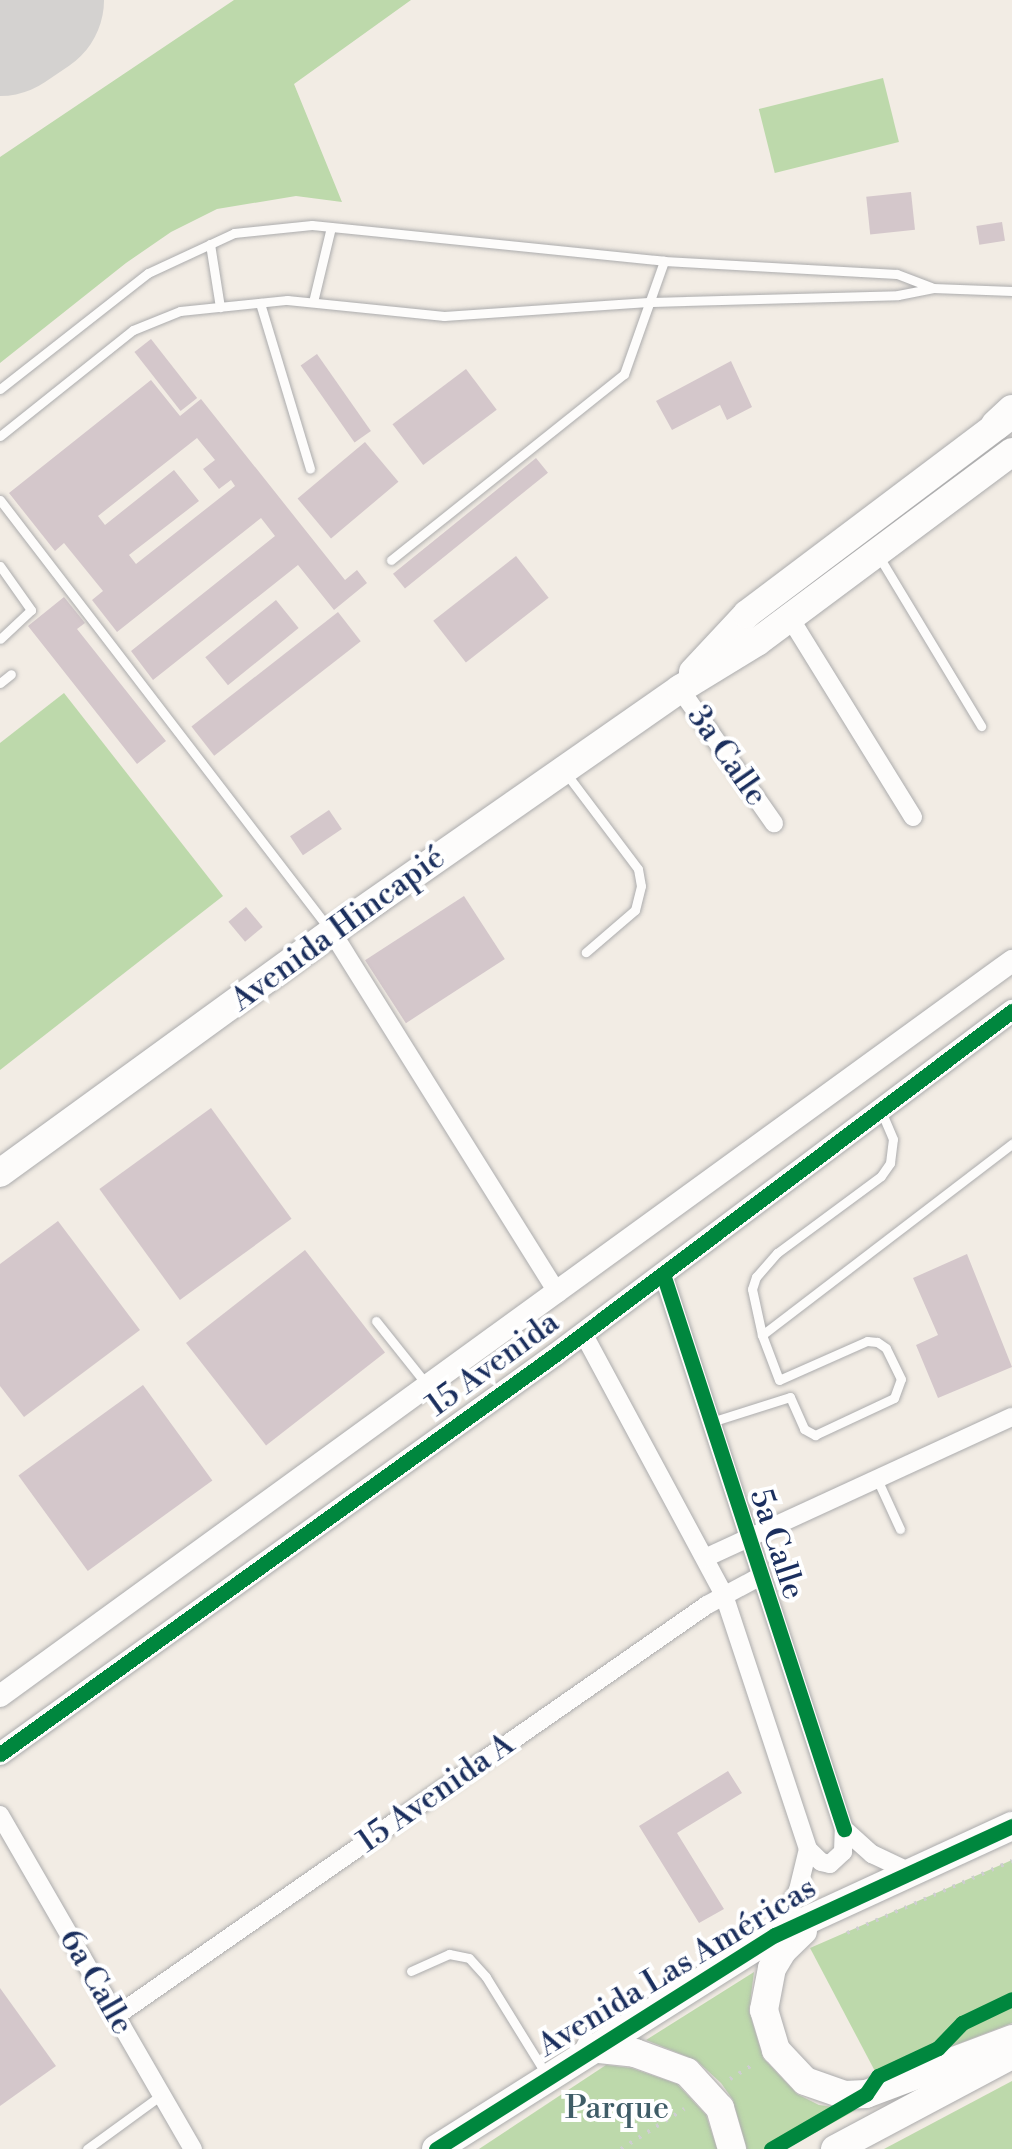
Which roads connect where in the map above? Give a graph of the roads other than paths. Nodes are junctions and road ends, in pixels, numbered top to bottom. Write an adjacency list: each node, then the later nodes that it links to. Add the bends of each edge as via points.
1 (331, 227): 2 (lane, via 234,233); 3 (lane); 6 (lane)
2 (210, 244): 9 (lane); 10 (lane, via 148,274)
3 (664, 261): 4 (lane, via 897,274); 7 (lane)
4 (934, 288): 5 (lane); 7 (lane, via 898,296)
5 (1012, 291)
6 (313, 302): 7 (lane, via 444,316); 8 (lane)
7 (652, 302): 17 (lane, via 624,374)
8 (260, 303): 9 (lane); 14 (lane)
9 (220, 307): 12 (lane, via 180,311 132,330)
10 (0, 389)
11 (1007, 417): 23 (main road, Avenida Hincapié, via 746,614)
12 (0, 436)
13 (1012, 452): 16 (main road, Avenida Hincapié)
14 (310, 469)
15 (0, 500): 28 (lane)
16 (877, 553): 19 (main road, Avenida Hincapié); 24 (lane)
17 (391, 560)
18 (0, 566): 20 (lane, via 31,610)
19 (790, 618): 23 (main road, Avenida Hincapié); 26 (street)
20 (0, 639)
21 (11, 674): 22 (lane)
22 (0, 683)
23 (680, 689): 25 (main road, Avenida Hincapié); 27 (street, 3a Calle)
24 (980, 726)
25 (563, 770): 28 (main road, Avenida Hincapié); 29 (lane, via 638,869 641,886 635,910)
26 (913, 817)
27 (774, 824)
28 (332, 932): 34 (main road, Avenida Hincapié); 36 (street)
29 (586, 952)
30 (1012, 961): 36 (street, 15 Avenida)
31 (1012, 1010): 32 (street, 15 Avenida)
32 (880, 1110): 35 (street, 15 Avenida); 39 (lane, via 892,1139 890,1163 756,1277 752,1289)
33 (1012, 1144): 39 (lane)
34 (0, 1173)
35 (663, 1274): 38 (street, 15 Avenida); 44 (street, 5a Calle)
36 (558, 1293): 41 (street, 15 Avenida)
37 (376, 1320): 41 (lane)
38 (582, 1333): 48 (street, 5a Calle); 52 (street, 15 Avenida)
39 (762, 1336): 40 (lane)
40 (779, 1380): 42 (lane); 42 (lane, via 867,1341 886,1348 902,1379 894,1398 815,1435 804,1429)
41 (429, 1386): 51 (street, 15 Avenida)
42 (790, 1398): 44 (lane)
43 (1012, 1417): 45 (street)
44 (708, 1423): 47 (street, 5a Calle)
45 (877, 1480): 46 (lane); 47 (street)
46 (900, 1529)
47 (747, 1538): 48 (street); 49 (street, 5a Calle)
48 (704, 1558): 50 (street, 5a Calle)
49 (759, 1577): 50 (street, 15 Avenida A); 55 (street, 5a Calle)
50 (724, 1595): 56 (street, 5a Calle); 62 (street, 15 Avenida A)
51 (0, 1696)
52 (0, 1754)
53 (0, 1815): 62 (street, 6a Calle)
54 (1012, 1826): 57 (main road, Avenida Las Américas)
55 (844, 1829): 56 (street, via 843,1852 830,1864); 58 (street, via 872,1854)
56 (808, 1849): 60 (street, via 798,1890)
57 (944, 1857): 58 (main road, Avenida Las Américas); 59 (main road)
58 (910, 1872): 60 (main road, Avenida Las Américas)
59 (834, 1925): 60 (main road); 63 (main road, via 782,1950 766,1988 764,2010 776,2050 805,2081 845,2095 866,2094)
60 (767, 1940): 64 (main road, Avenida Las Américas)
61 (411, 1971): 66 (lane, via 449,1954 469,1958)
62 (116, 2016): 67 (street, 6a Calle)
63 (1012, 2040)
64 (590, 2048): 66 (main road, Avenida Las Américas); 71 (main road, via 635,2052 687,2072 720,2108)
65 (1012, 2055): 72 (main road)
66 (547, 2076): 70 (main road, Avenida Las Américas)
67 (162, 2095): 68 (lane); 69 (street, 6a Calle)
68 (87, 2149)
69 (193, 2149)
70 (436, 2149)
71 (732, 2149)
72 (835, 2149)

